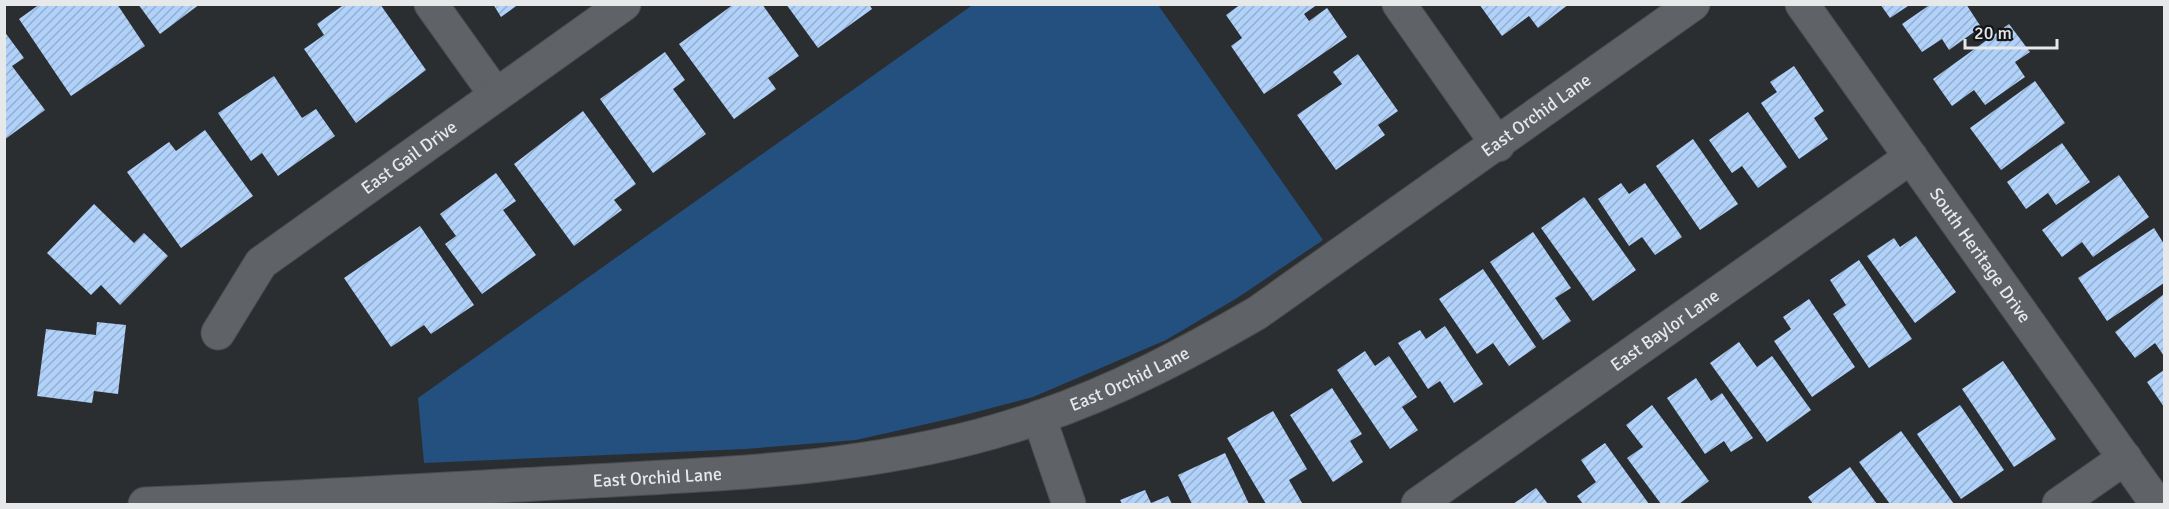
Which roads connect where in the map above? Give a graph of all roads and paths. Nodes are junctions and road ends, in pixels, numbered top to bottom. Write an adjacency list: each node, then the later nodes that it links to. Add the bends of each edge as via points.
1 (431, 4): 6 (street)
2 (624, 4): 6 (street, East Gail Drive)
3 (1399, 4): 7 (street)
4 (1693, 4): 7 (street, East Orchid Lane)
5 (1802, 4): 8 (street, South Heritage Drive)
6 (496, 95): 9 (street, East Gail Drive, via 261,263)
7 (1498, 145): 10 (street, East Orchid Lane, via 1257,313 1139,376)
8 (1911, 157): 11 (street, South Heritage Drive); 15 (street, East Baylor Lane)
9 (218, 333)
10 (1039, 417): 12 (street, East Orchid Lane, via 940,444 856,461); 14 (street)
11 (2125, 458): 16 (street); 17 (street, South Heritage Drive)
12 (465, 496): 13 (street, East Orchid Lane)
13 (145, 504)
14 (1069, 504)
15 (1418, 504)
16 (2059, 504)
17 (2157, 504)

